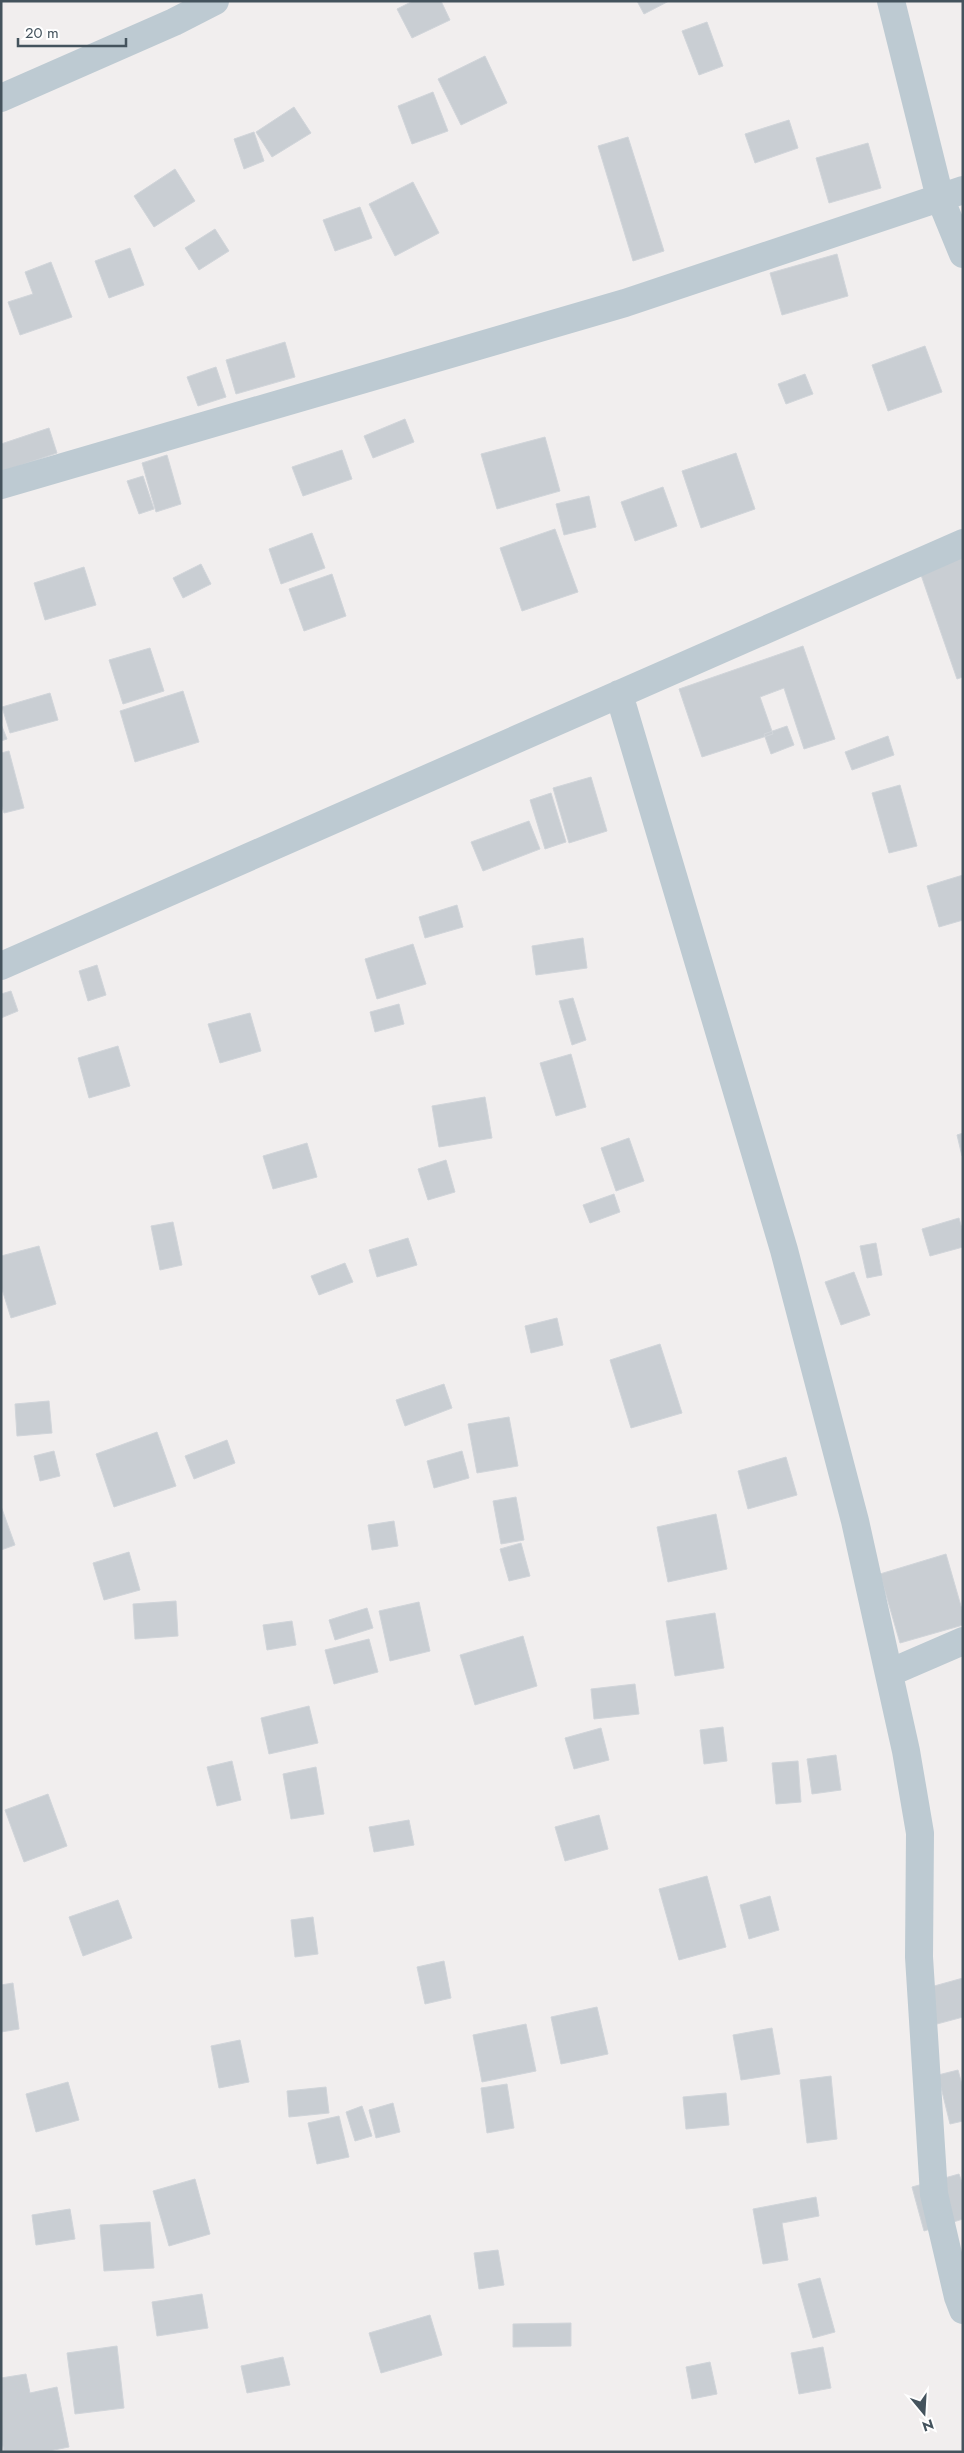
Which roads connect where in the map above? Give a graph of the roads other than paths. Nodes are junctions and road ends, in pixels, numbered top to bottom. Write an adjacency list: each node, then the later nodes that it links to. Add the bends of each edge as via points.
1 (215, 1): 3 (street)
2 (891, 1): 4 (street)
3 (1, 98)
4 (952, 194): 5 (street); 6 (street, via 625,303)
5 (963, 254)
6 (1, 485)
7 (963, 543): 8 (street)
8 (619, 694): 9 (street); 11 (street, via 784,1250 855,1521)
9 (1, 966)
10 (963, 1641): 11 (street)
11 (889, 1673): 12 (street, via 920,1833 919,1957 934,2194)
12 (963, 2310)

